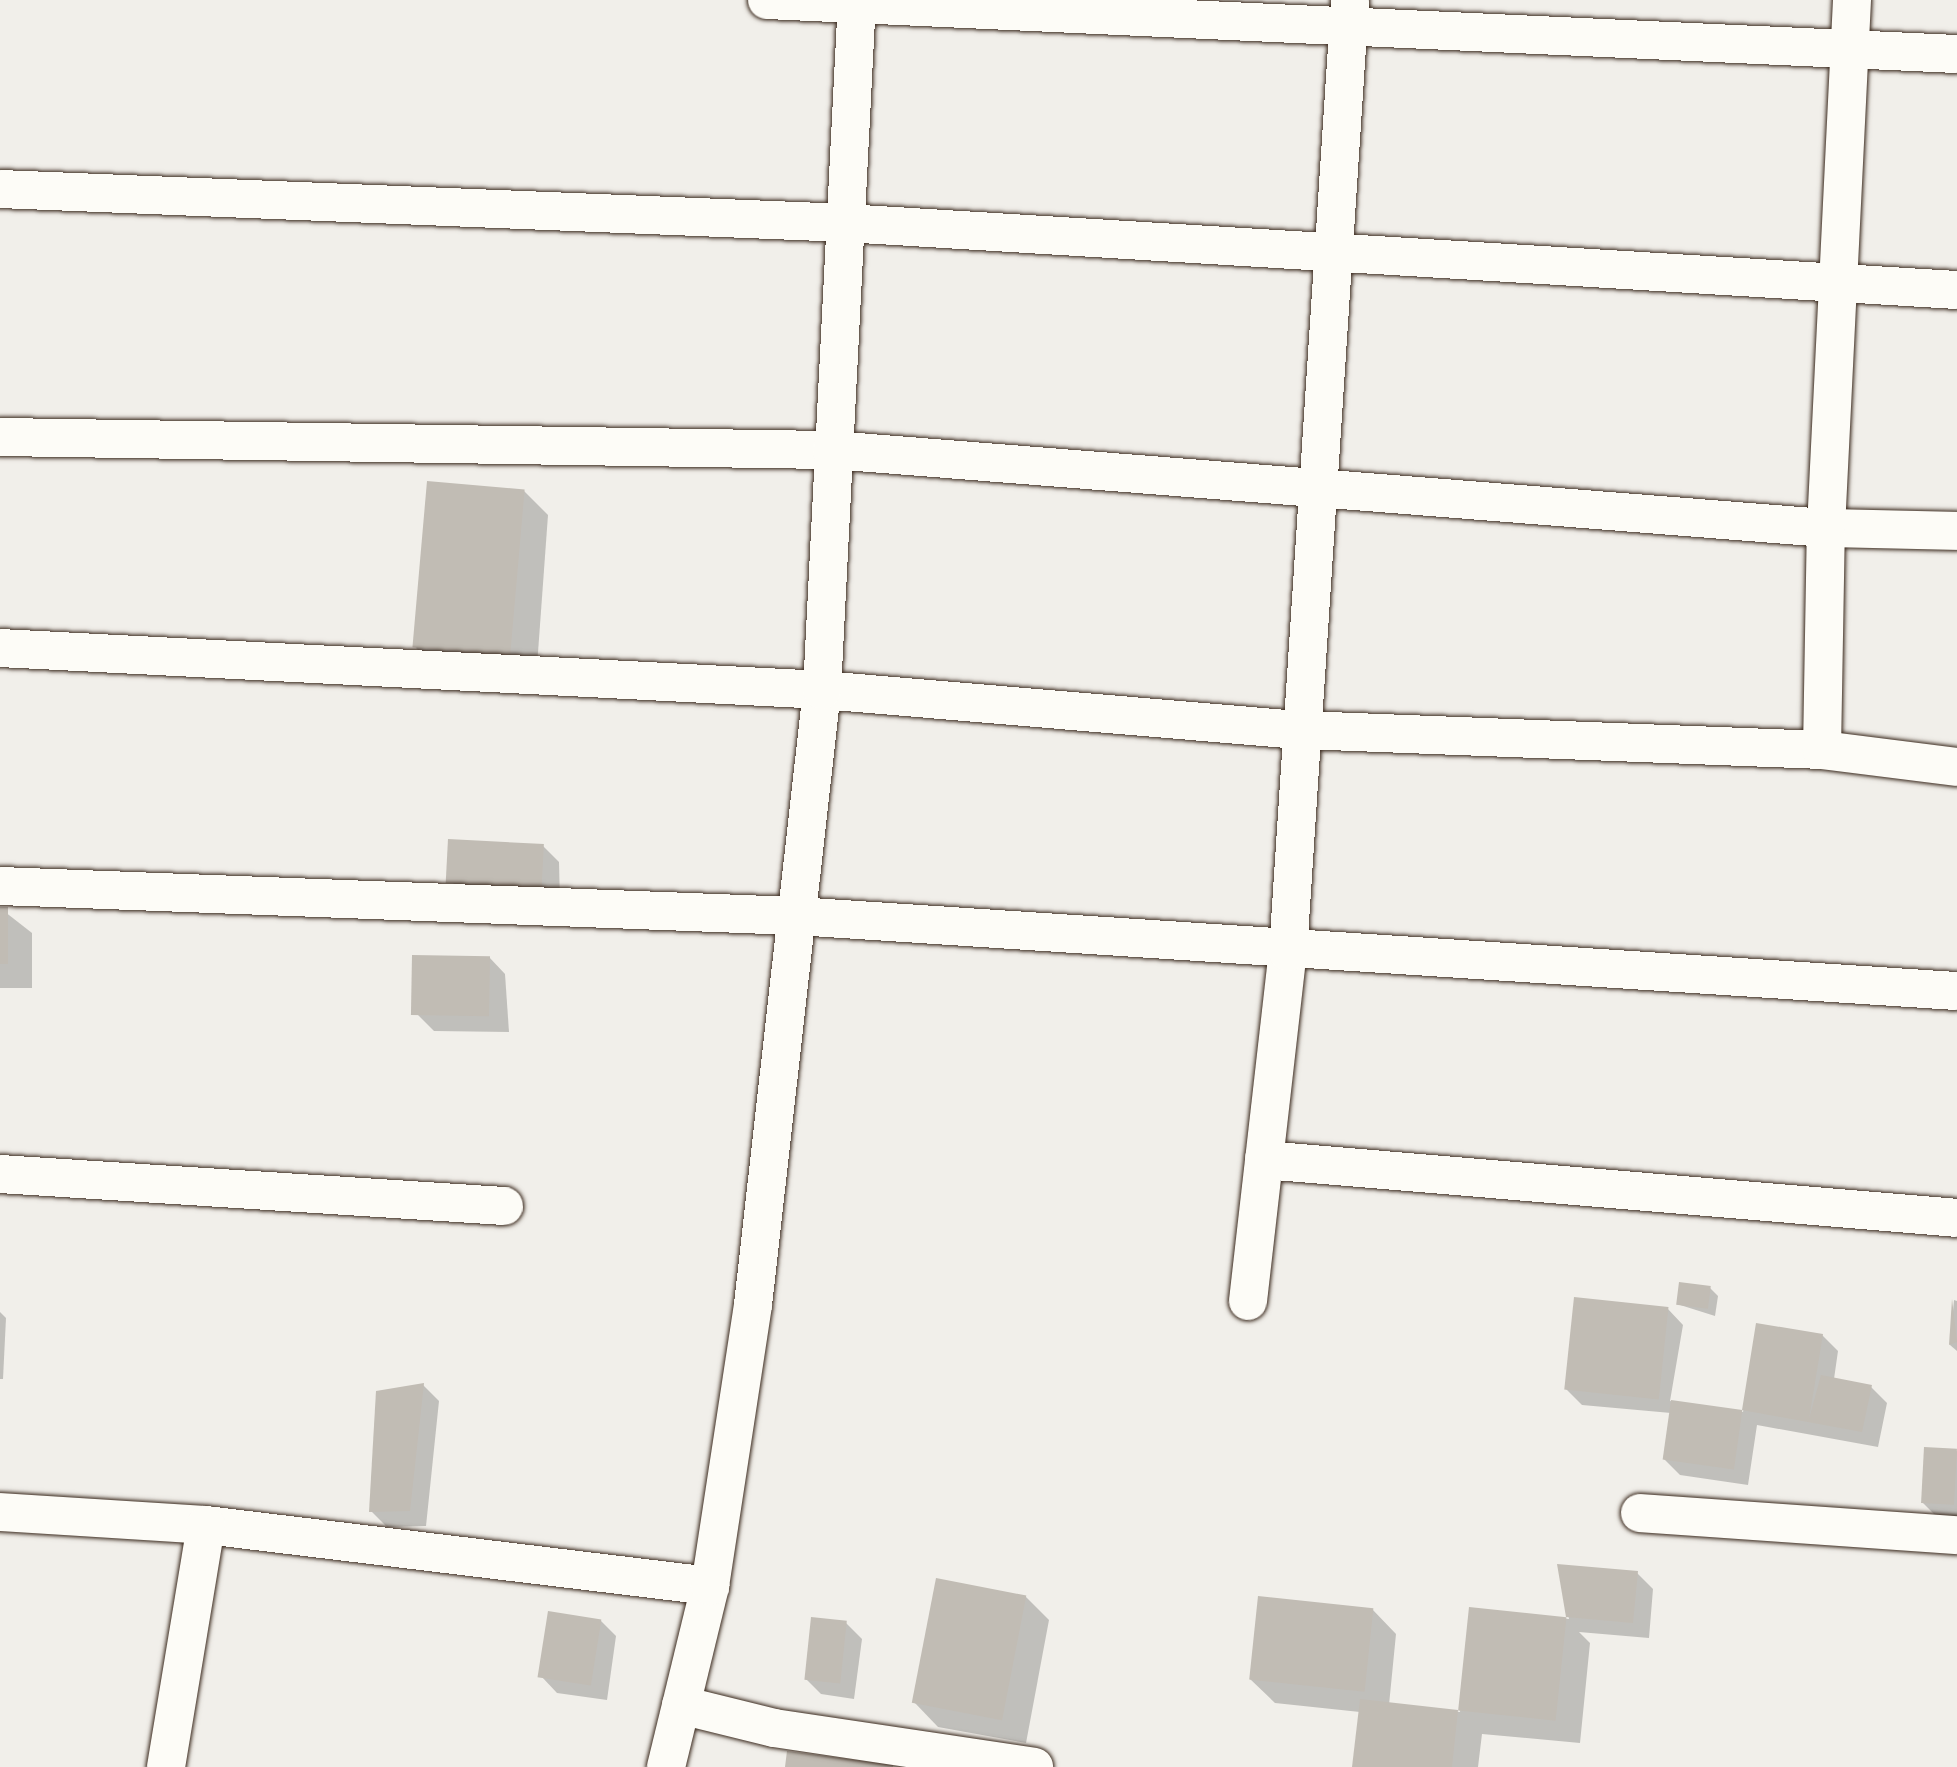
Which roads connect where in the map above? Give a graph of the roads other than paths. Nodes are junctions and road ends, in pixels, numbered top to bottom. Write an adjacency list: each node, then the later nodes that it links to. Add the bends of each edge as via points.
1 (767, 0): 3 (street)
2 (1852, 0): 5 (street)
3 (857, 3): 4 (street); 8 (street)
4 (1350, 12): 5 (street); 9 (street)
5 (1850, 50): 6 (street); 10 (street)
6 (1957, 54)
7 (0, 189): 8 (street)
8 (845, 223): 9 (street); 13 (street)
9 (1334, 256): 10 (street); 14 (street)
10 (1838, 285): 11 (street); 15 (street)
11 (1957, 290)
12 (0, 436): 13 (street)
13 (832, 450): 14 (street); 18 (street)
14 (1318, 484): 15 (street); 19 (street)
15 (1826, 528): 16 (street); 20 (street)
16 (1957, 531)
17 (0, 648): 18 (street)
18 (822, 690): 19 (street); 23 (street)
19 (1302, 730): 20 (street); 24 (street)
20 (1822, 750): 21 (street)
21 (1957, 767)
22 (0, 886): 23 (street)
23 (796, 916): 24 (street); 35 (street, via 753,1305)
24 (1288, 952): 25 (street); 26 (street)
25 (1957, 991)
26 (1264, 1160): 29 (street); 30 (street)
27 (0, 1174): 28 (street)
28 (504, 1206)
29 (1957, 1218)
30 (1248, 1301)
31 (0, 1512): 33 (street)
32 (1640, 1513): 34 (street)
33 (206, 1525): 35 (street); 37 (street)
34 (1957, 1535)
35 (710, 1586): 36 (street)
36 (681, 1705): 38 (street); 39 (street, via 774,1728)
37 (166, 1767)
38 (666, 1767)
39 (1034, 1767)

